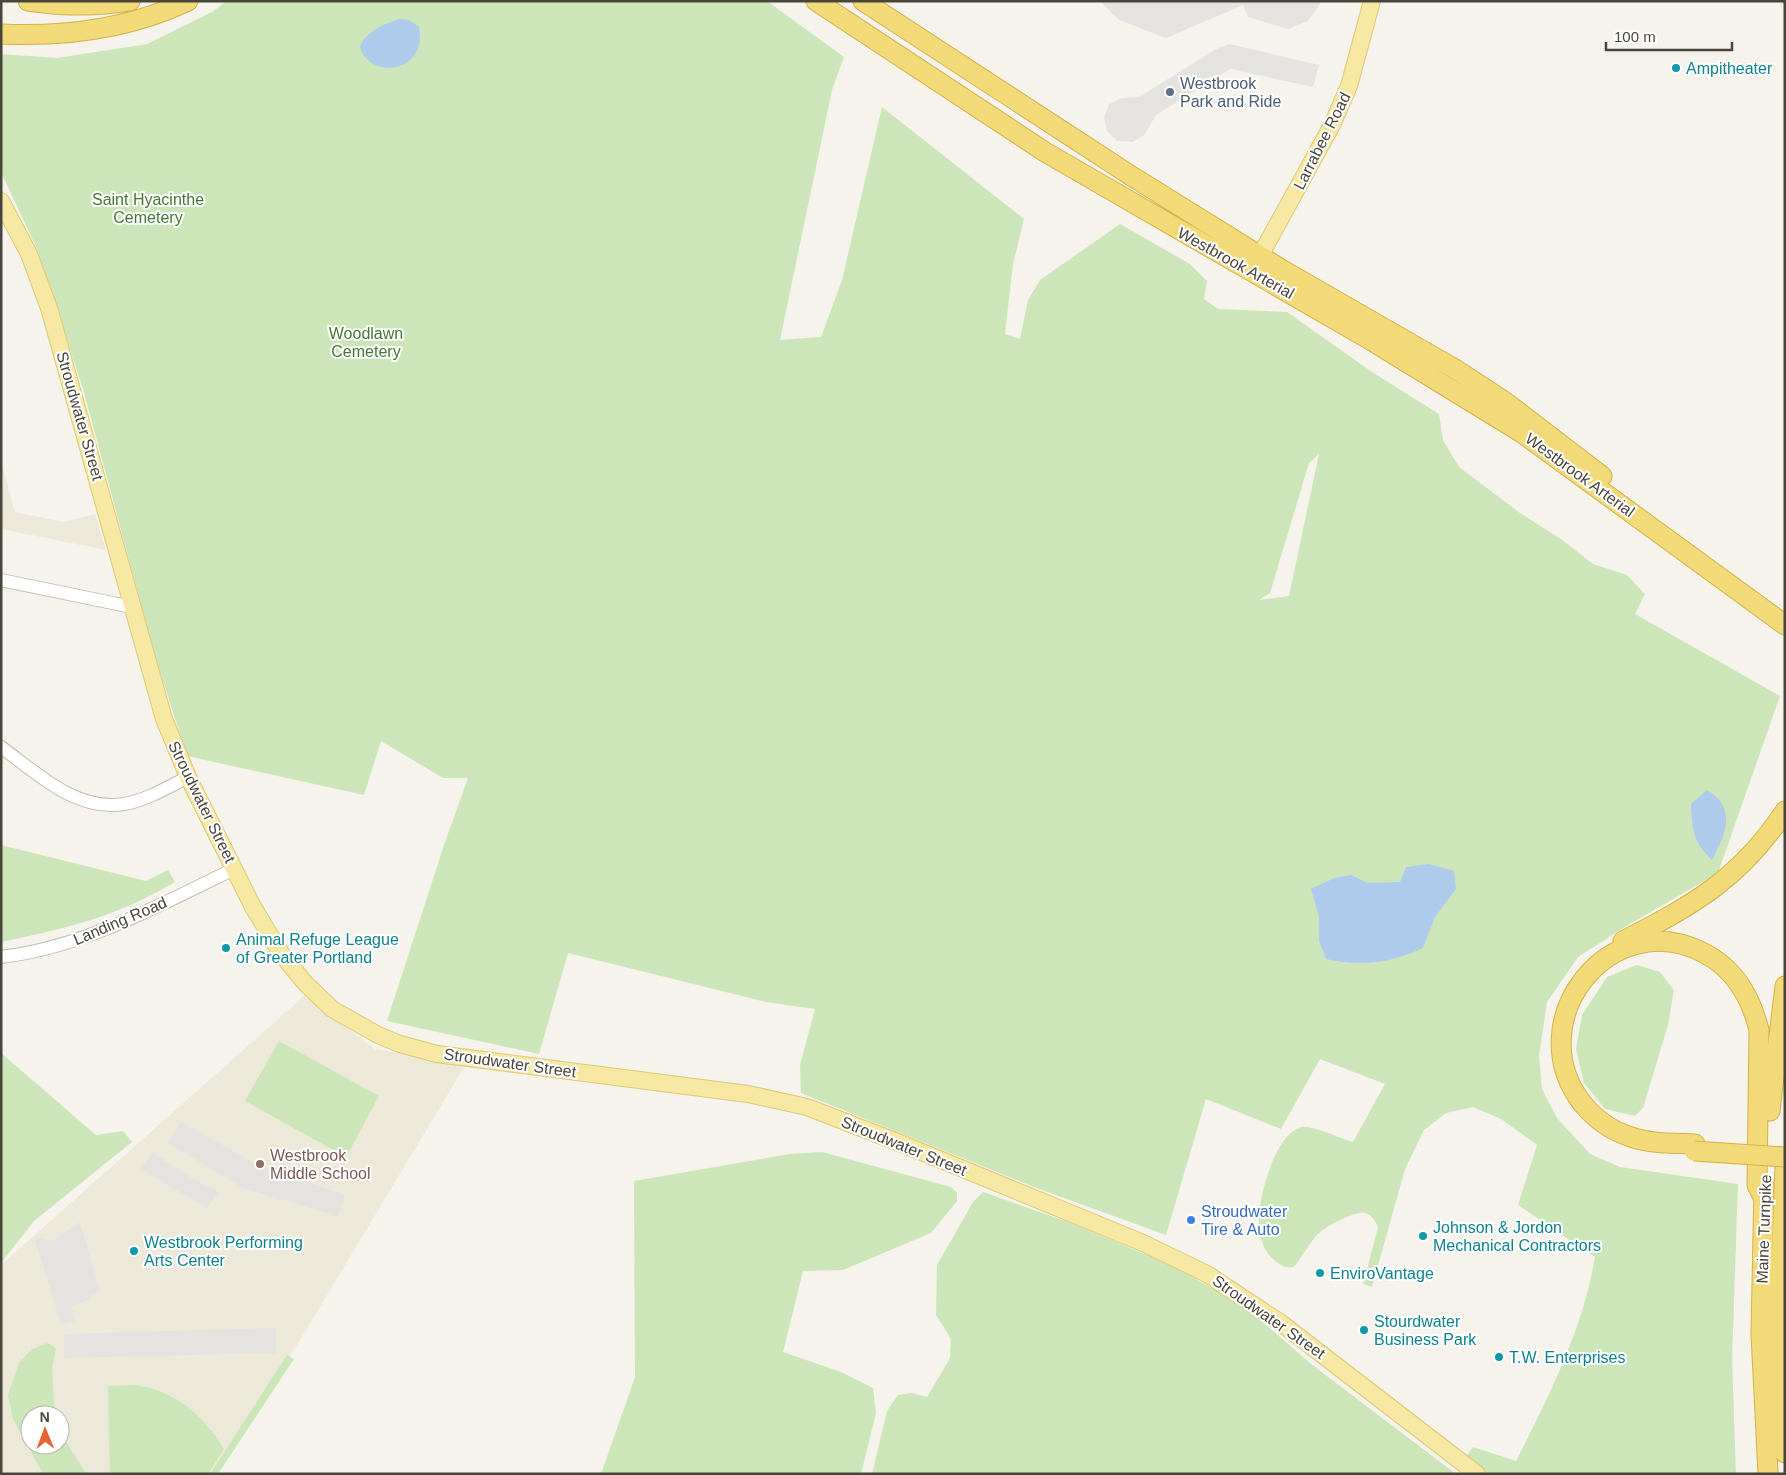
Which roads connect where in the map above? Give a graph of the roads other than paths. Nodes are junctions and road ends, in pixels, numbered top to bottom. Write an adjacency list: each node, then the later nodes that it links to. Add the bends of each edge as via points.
1 (28, 1): 2 (highway, via 106,5)
2 (130, 1)
3 (188, 1): 7 (highway, via 139,20 100,29 60,34)
4 (816, 1): 9 (highway, Westbrook Arterial, via 1045,152)
5 (863, 1): 9 (highway, Westbrook Arterial, via 1133,177)
6 (1372, 1): 9 (main road, Larrabee Road, via 1346,94 1324,144)
7 (1, 34)
8 (1, 201): 11 (main road, Stroudwater Street, via 29,254 49,308)
9 (1256, 264): 12 (highway, Westbrook Arterial, via 1455,369 1504,401 1623,494 1654,528)
10 (1, 580): 11 (street)
11 (132, 607): 14 (main road, Stroudwater Street, via 164,719)
12 (1785, 625)
13 (1, 747): 14 (street, via 64,792 94,803 124,804)
14 (188, 777): 16 (main road, Stroudwater Street)
15 (1785, 811): 19 (highway, via 1762,843 1734,873 1703,898 1596,957 1575,979 1560,1006 1554,1036 1557,1066 1565,1090 1579,1111 1602,1131 1629,1144)
16 (234, 869): 17 (street, Landing Road, via 75,942); 25 (main road, Stroudwater Street, via 282,955 305,983 332,1009 378,1035 437,1054 719,1089 778,1100 807,1107 894,1141 1143,1243 1207,1274 1280,1323)
17 (1, 957)
18 (1785, 986): 23 (highway, Maine Turnpike, via 1772,1082)
19 (1694, 1148): 20 (highway); 21 (highway, bridge); 23 (highway, via 1641,1140 1612,1129 1592,1114 1576,1095 1564,1067 1562,1027 1576,989 1600,963 1631,946 1661,942 1691,947 1718,962 1745,992 1754,1010 1758,1030 1757,1185)
20 (1785, 1150)
21 (1785, 1158)
22 (1785, 1165): 24 (highway, Maine Turnpike, via 1780,1324)
23 (1763, 1198): 26 (highway, Maine Turnpike, via 1761,1334)
24 (1785, 1453)
25 (1477, 1474)
26 (1768, 1474)

